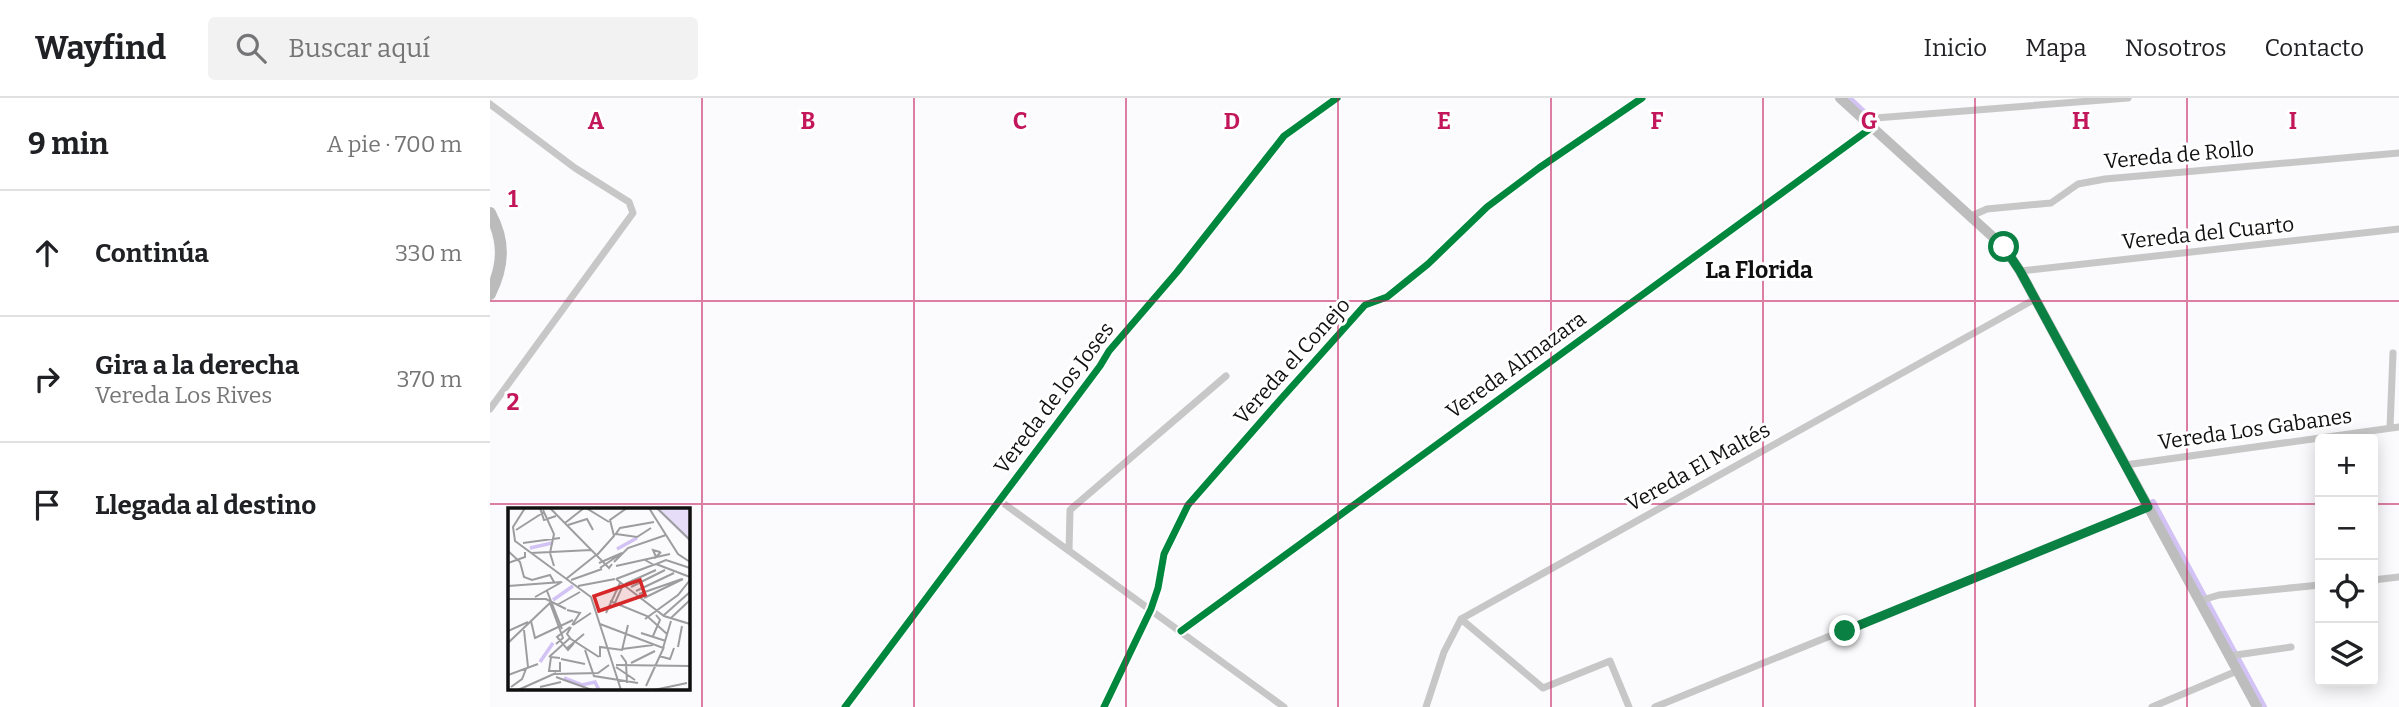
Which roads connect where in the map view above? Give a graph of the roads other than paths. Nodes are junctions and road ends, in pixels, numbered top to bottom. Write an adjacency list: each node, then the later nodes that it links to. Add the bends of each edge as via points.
1 (1337, 98): 21 (street, Vereda de los Joses, via 1284,136 1109,351)
2 (1642, 98): 28 (street, Vereda el Conejo, via 1487,207 1429,264 1387,297 1366,305 1188,505 1164,554)
3 (1840, 98): 6 (main road)
4 (2128, 98): 6 (street)
5 (490, 104): 17 (street, via 629,202 633,214)
6 (1863, 120): 7 (main road)
7 (1871, 128): 10 (main road); 30 (street, Vereda Almazara)
8 (2399, 153): 10 (street, Vereda de Rollo, via 2105,178 2078,184 2051,203 1987,209)
9 (490, 213): 13 (highway, via 502,251)
10 (1971, 216): 12 (main road, via 2004,247)
11 (2399, 229): 12 (street, Vereda del Cuarto)
12 (2020, 271): 14 (main road)
13 (492, 287)
14 (2035, 299): 20 (main road); 29 (street, Vereda El Maltés)
15 (2393, 353): 19 (street)
16 (1226, 376): 23 (street, via 1070,510)
17 (490, 410)
18 (2399, 427): 19 (street, Vereda Los Gabanes)
19 (2390, 428): 20 (street, Vereda Los Gabanes)
20 (2124, 465): 22 (main road)
21 (999, 500): 23 (street); 34 (street, Vereda de los Joses)
22 (2148, 507): 27 (main road); 39 (street)
23 (1069, 551): 28 (street)
24 (2399, 577): 25 (street)
25 (2378, 579)
26 (2315, 586): 27 (street)
27 (2203, 599): 32 (main road)
28 (1151, 609): 30 (street); 35 (street, Vereda el Conejo)
29 (1461, 619): 37 (street, via 1444,652); 38 (street, via 1543,688 1610,661)
30 (1181, 631): 36 (street)
31 (2291, 647): 32 (street)
32 (2234, 656): 33 (main road)
33 (2237, 671): 40 (street); 41 (main road)
34 (845, 707)
35 (1104, 707)
36 (1284, 707)
37 (1426, 707)
38 (1629, 707)
39 (1655, 707)
40 (2152, 707)
41 (2257, 707)

